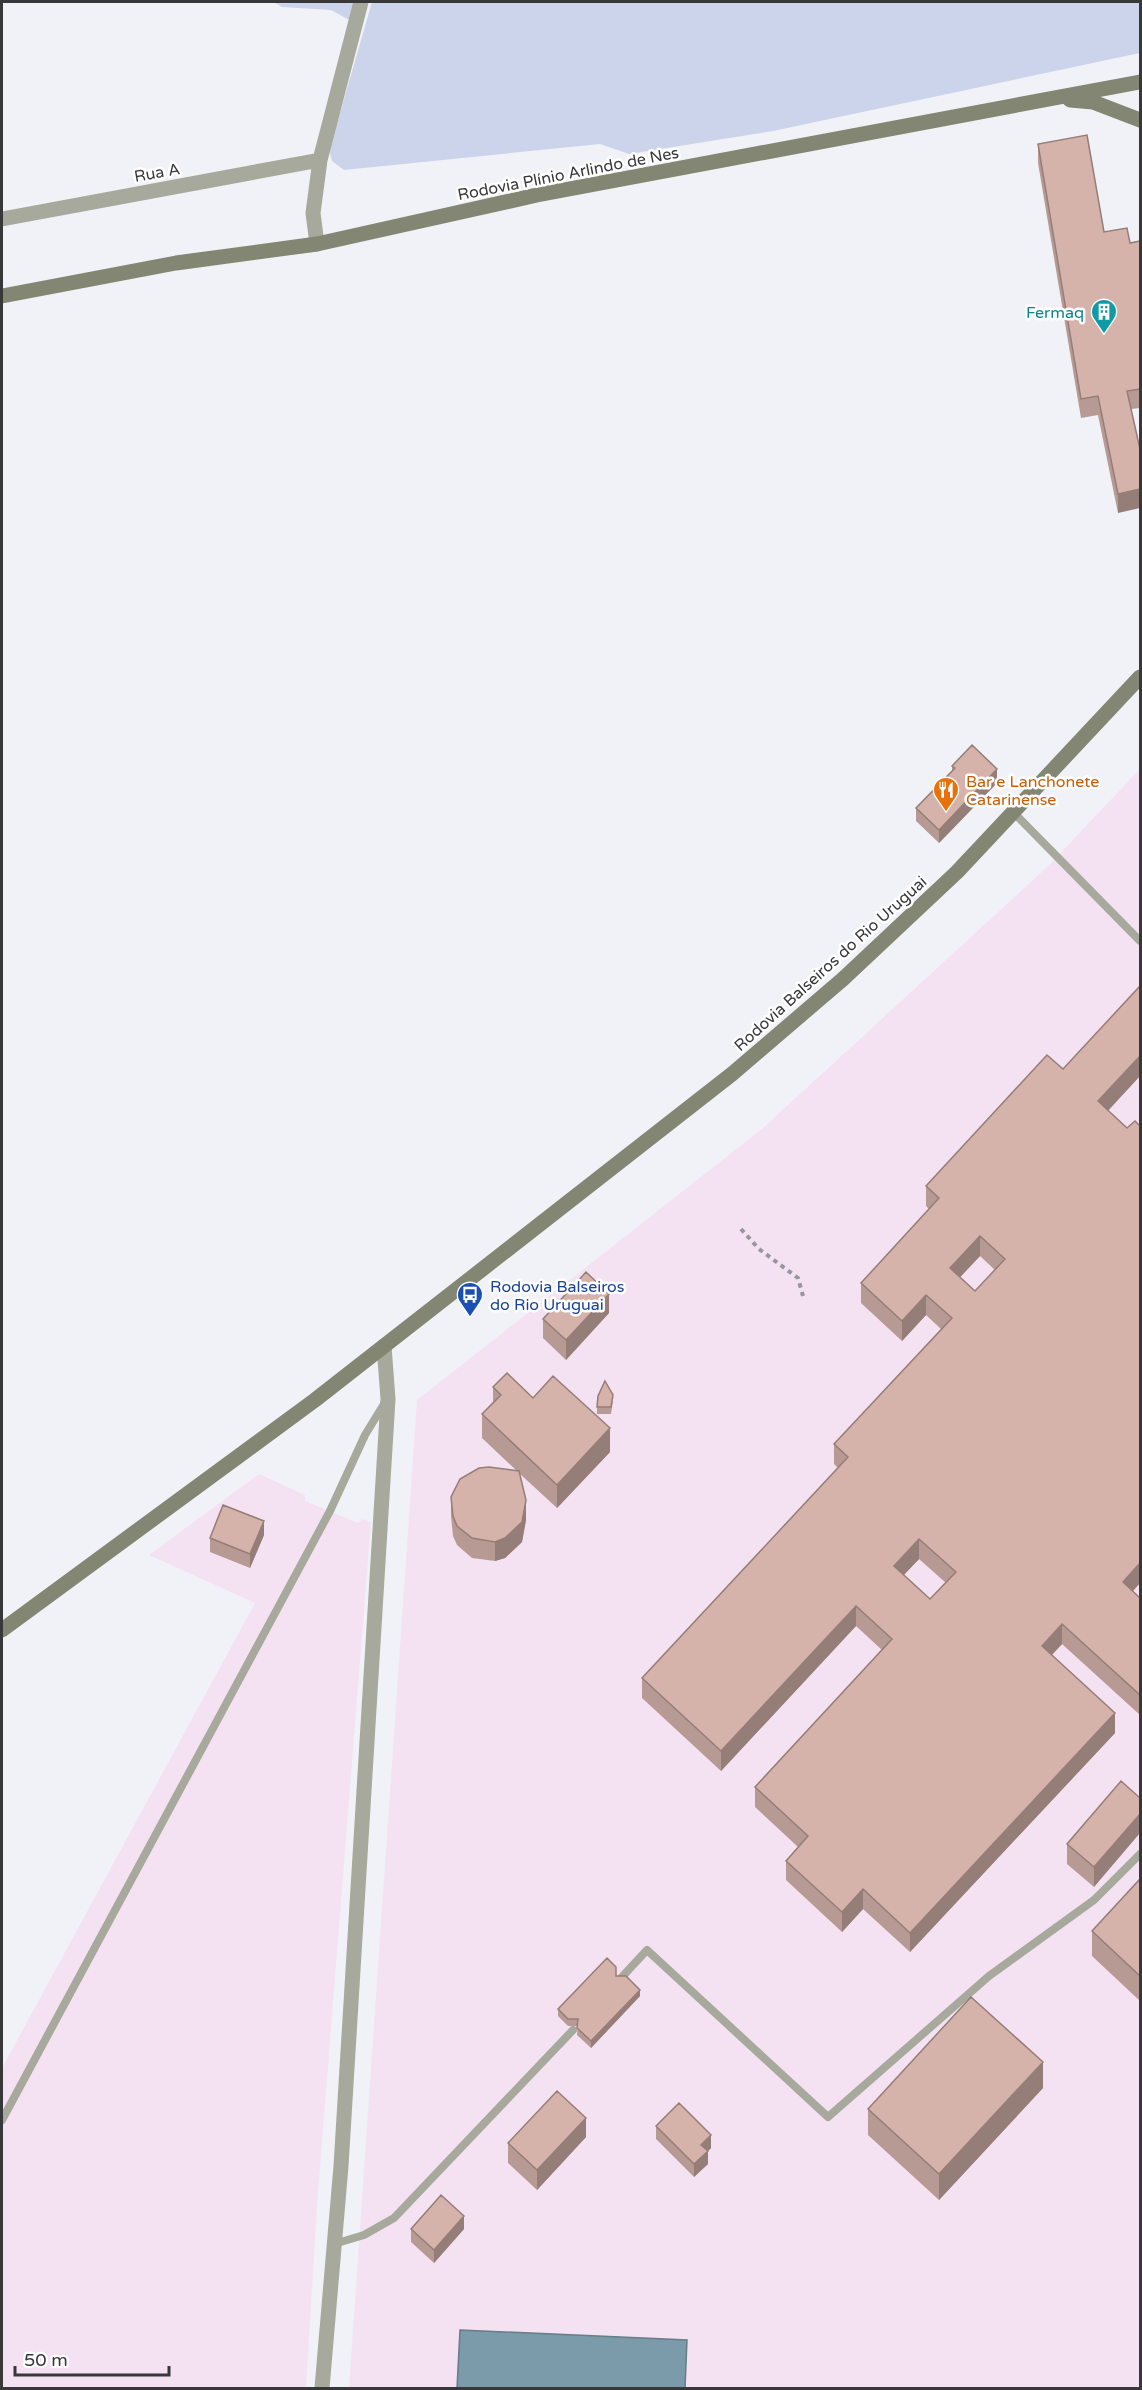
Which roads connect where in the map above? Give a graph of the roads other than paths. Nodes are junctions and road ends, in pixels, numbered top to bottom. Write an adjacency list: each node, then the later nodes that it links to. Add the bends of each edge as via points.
1 (361, 2): 5 (street)
2 (1140, 82): 3 (main road, Rodovia Plínio Arlindo de Nes)
3 (1049, 98): 4 (main road, via 1093,102); 7 (main road, Rodovia Plínio Arlindo de Nes, via 537,195)
4 (1140, 120)
5 (320, 160): 6 (street, Rua A); 7 (street, via 313,213)
6 (2, 219)
7 (317, 244): 8 (main road, Rodovia Plínio Arlindo de Nes, via 176,263)
8 (2, 296)
9 (1140, 677): 10 (main road, Rodovia Balseiros do Rio Uruguai)
10 (1013, 812): 11 (lane); 12 (main road, Rodovia Balseiros do Rio Uruguai, via 957,872 843,979 732,1074)
11 (1140, 941)
12 (384, 1346): 13 (street); 14 (main road, Rodovia Balseiros do Rio Uruguai)
13 (388, 1399): 18 (lane, via 365,1435 330,1511); 19 (street)
14 (2, 1630)
15 (1140, 1854): 16 (lane, via 1094,1900 989,1976 828,2117 647,1950)
16 (621, 1978)
17 (573, 2030): 19 (lane, via 394,2218 364,2235)
18 (2, 2120)
19 (334, 2244): 20 (street)
20 (322, 2388)

